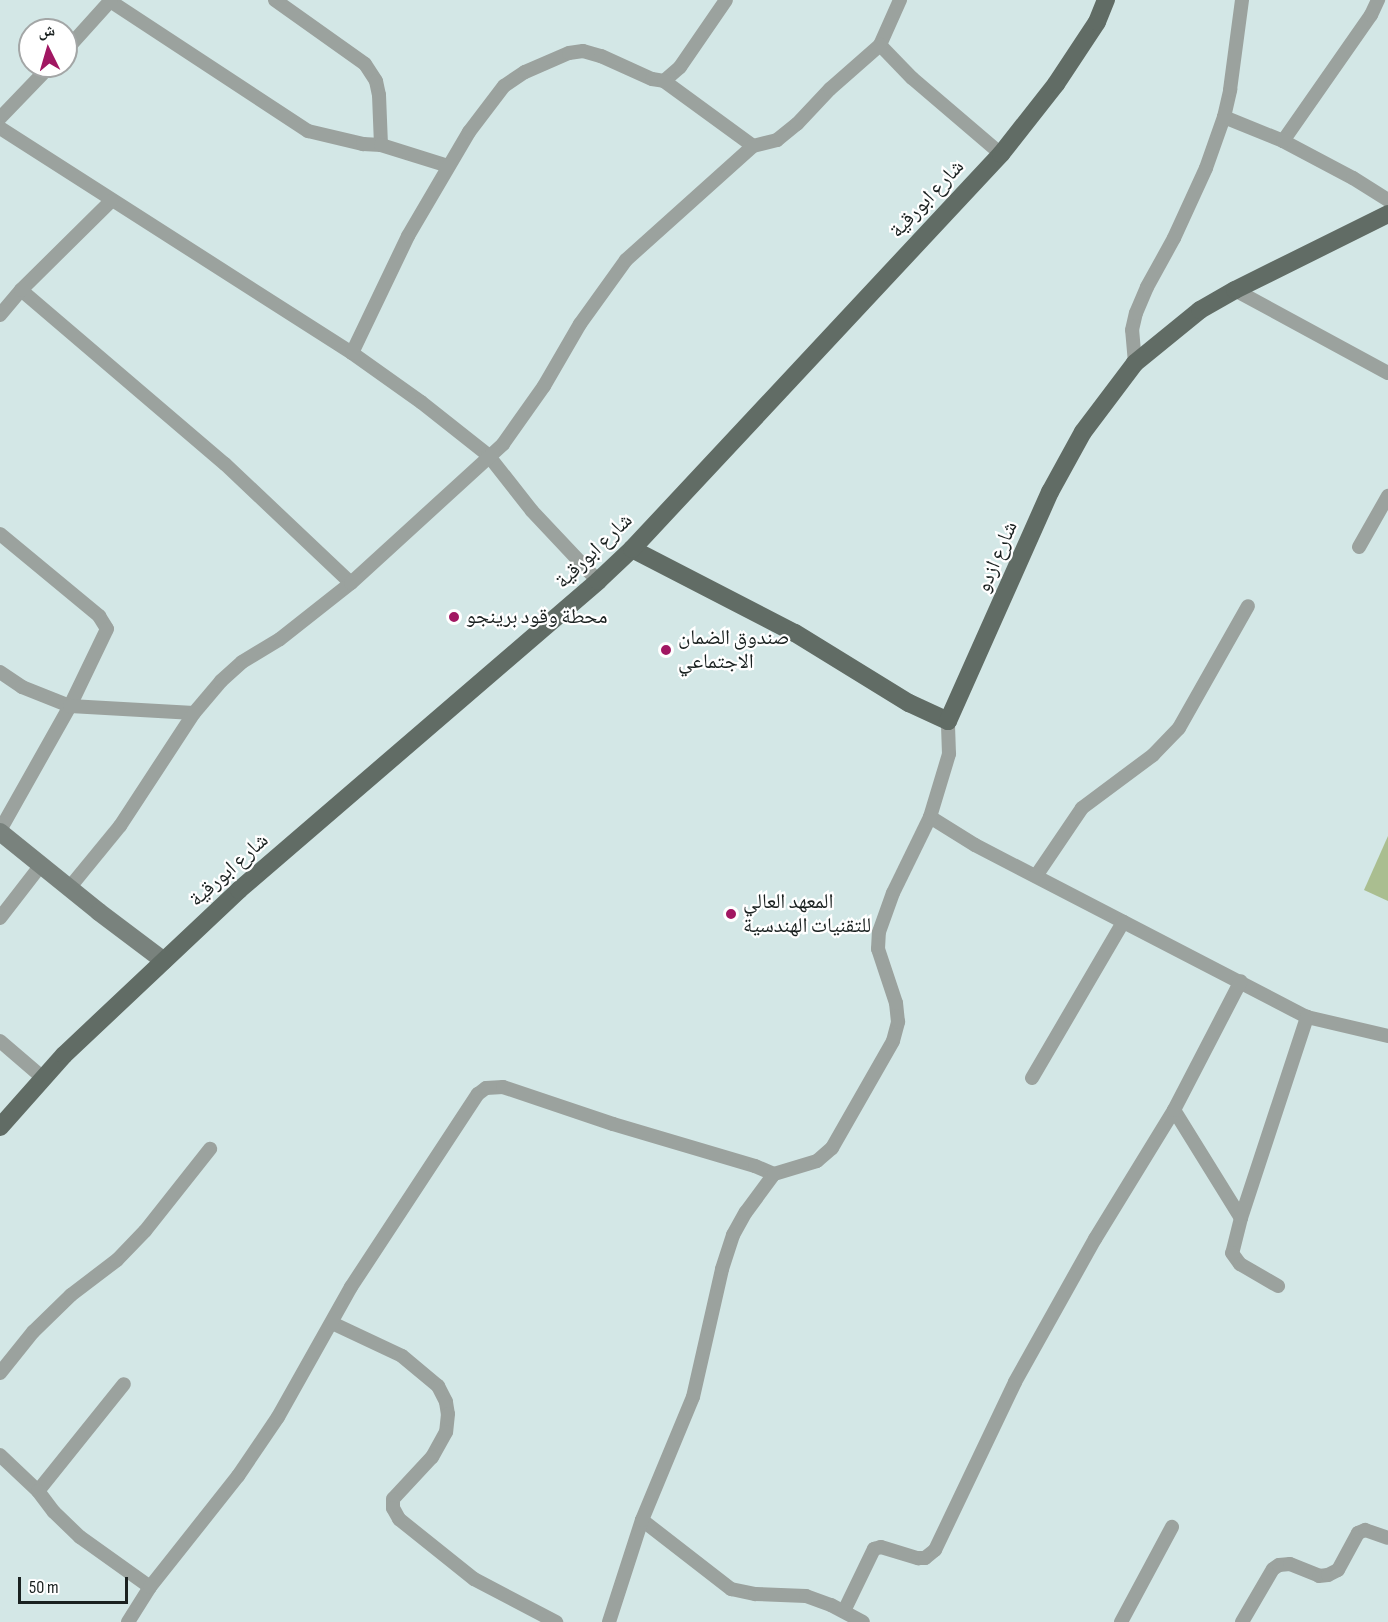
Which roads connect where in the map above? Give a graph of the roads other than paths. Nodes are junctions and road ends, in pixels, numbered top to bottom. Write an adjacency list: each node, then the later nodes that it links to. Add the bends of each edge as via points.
1 (111, 0): 8 (street); 16 (street, via 308,131)
2 (275, 0): 16 (street, via 365,64 376,81 379,95)
3 (726, 0): 11 (street, via 680,67)
4 (900, 0): 9 (street)
5 (1106, 0): 18 (main road, شارع ابورقية, via 1097,22 1056,84)
6 (1242, 0): 12 (street)
7 (1378, 0): 15 (street)
8 (78, 37)
9 (880, 45): 17 (street, via 777,140); 18 (street, via 912,78)
10 (38, 78): 13 (street)
11 (664, 81): 17 (street); 19 (street, via 583,51 545,62 504,86)
12 (1224, 117): 15 (street); 27 (street, via 1206,168 1136,313 1132,330)
13 (0, 118)
14 (0, 128): 21 (street)
15 (1283, 141): 20 (street)
16 (381, 145): 19 (street)
17 (753, 146): 29 (street, via 626,260 580,324 515,429)
18 (1001, 153): 33 (main road, شارع ابورقية)
19 (448, 166): 26 (street, via 408,236)
20 (1388, 200)
21 (111, 201): 23 (street); 26 (street)
22 (1388, 214): 24 (main road, شارع ازدو)
23 (21, 290): 25 (street); 35 (street, via 225,464)
24 (1235, 290): 27 (main road, شارع ازدو, via 1200,310); 28 (street)
25 (0, 315)
26 (352, 353): 29 (street)
27 (1134, 363): 40 (main road, شارع ازدو, via 1083,432 1050,492)
28 (1388, 373)
29 (488, 455): 34 (street, via 532,511); 35 (street)
30 (1388, 496): 32 (street)
31 (0, 534): 38 (street, via 99,616 107,629)
32 (1359, 547)
33 (632, 549): 34 (main road, شارع ابورقية); 40 (main road, via 795,633 909,703)
34 (598, 581): 48 (main road, شارع ابورقية, via 239,890)
35 (351, 583): 39 (street, via 280,639 242,662)
36 (1248, 606): 44 (street, via 1179,728 1153,755 1082,808)
37 (0, 672): 38 (street, via 22,687)
38 (70, 706): 39 (street); 42 (street)
39 (194, 713): 45 (street, via 120,826)
40 (948, 722): 41 (street, via 949,754)
41 (930, 817): 44 (street); 58 (street, via 893,893 879,932 878,949 896,1003 898,1022 893,1041 832,1148 817,1161)
42 (0, 831): 43 (main road)
43 (41, 865): 45 (main road); 46 (street)
44 (1036, 876): 47 (street)
45 (70, 887): 48 (main road)
46 (0, 918)
47 (1123, 922): 49 (street); 54 (street)
48 (164, 961): 53 (main road, شارع ابورقية)
49 (1241, 981): 50 (street); 55 (street)
50 (1307, 1017): 51 (street); 59 (street)
51 (1388, 1036)
52 (0, 1041): 53 (street)
53 (43, 1078): 56 (main road, شارع ابورقية)
54 (1032, 1078)
55 (1174, 1110): 59 (street); 70 (street, via 1095,1239 1015,1382 935,1550 918,1558 881,1547 874,1549)
56 (0, 1127)
57 (210, 1149): 62 (street, via 145,1231 33,1332)
58 (774, 1174): 61 (street, via 503,1087 486,1088 478,1094 351,1287); 66 (street, via 733,1235 693,1397)
59 (1241, 1218): 60 (street, via 1232,1254 1240,1264)
60 (1278, 1286)
61 (332, 1323): 69 (street, via 278,1417); 72 (street, via 402,1356 438,1386 447,1402 446,1432 437,1449 393,1499 399,1519 474,1579)
62 (0, 1373)
63 (124, 1384): 65 (street)
64 (0, 1455): 65 (street)
65 (38, 1491): 69 (street, via 80,1537)
66 (642, 1520): 70 (street, via 731,1589 806,1596); 73 (street)
67 (1172, 1527): 75 (street)
68 (1388, 1538): 76 (street, via 1365,1530 1358,1533 1338,1570 1328,1575 1319,1576 1290,1564 1279,1565)
69 (150, 1587): 71 (street)
70 (844, 1611): 74 (street)
71 (128, 1622)
72 (556, 1622)
73 (609, 1622)
74 (863, 1622)
75 (1121, 1622)
76 (1242, 1622)

